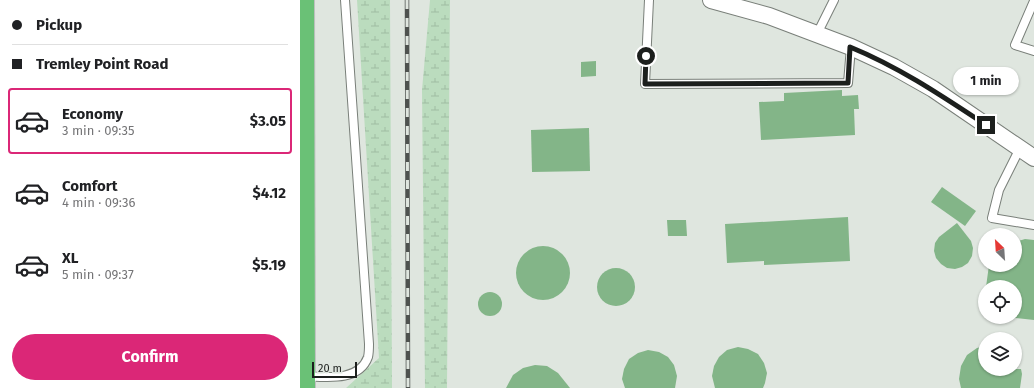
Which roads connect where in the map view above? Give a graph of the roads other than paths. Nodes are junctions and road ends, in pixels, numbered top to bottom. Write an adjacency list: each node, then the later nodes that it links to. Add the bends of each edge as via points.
1 (303, 0): 13 (highway)
2 (345, 0): 13 (lane, via 368,356 362,367 350,375)
3 (649, 0): 8 (lane, via 645,84 848,83)
4 (711, 0): 7 (street, via 769,16)
5 (834, 0): 7 (lane)
6 (1034, 1): 9 (lane, via 1015,45)
7 (817, 34): 8 (street)
8 (850, 47): 10 (street, via 894,67 933,89)
9 (1034, 51)
10 (1020, 148): 11 (street); 12 (lane, via 999,190 992,218)
11 (1034, 158)
12 (1034, 225)
13 (304, 382)

